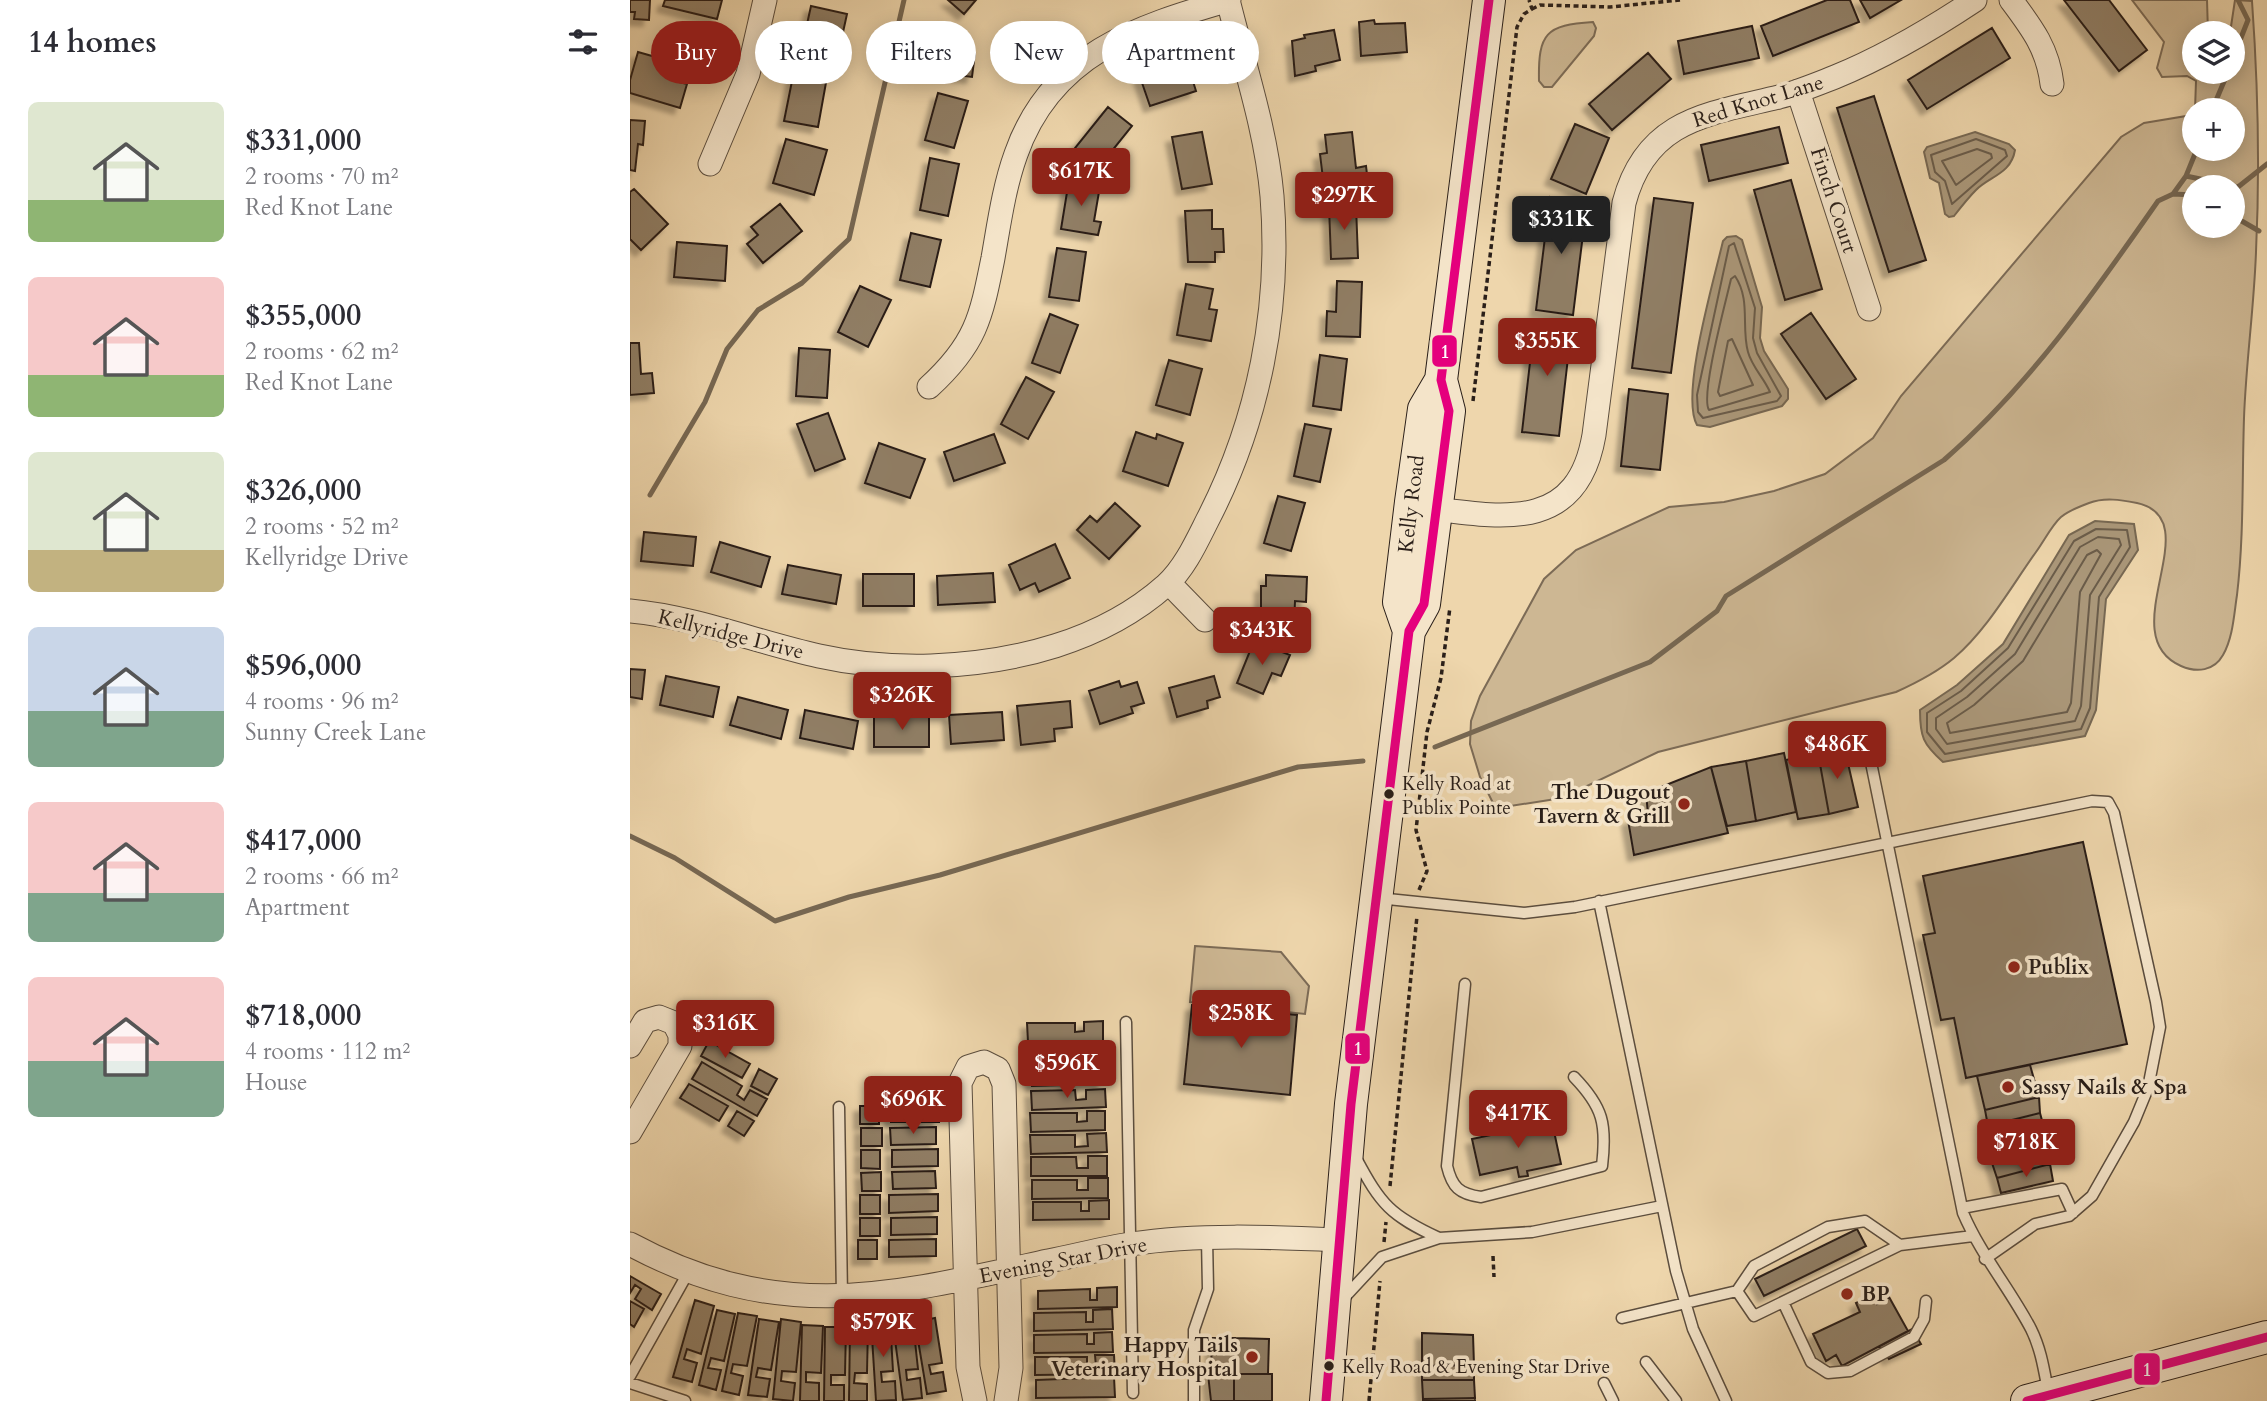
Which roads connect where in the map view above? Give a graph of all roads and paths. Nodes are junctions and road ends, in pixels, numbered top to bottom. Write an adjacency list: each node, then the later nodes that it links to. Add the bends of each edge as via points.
1 (765, 0): 13 (street, via 748,74)
2 (1228, 0): 9 (street, via 1133,31); 19 (street, Kellyridge Drive, via 1267,159 1273,229 1271,310 1253,405 1225,487 1194,548)
3 (1489, 0): 15 (main road, Kelly Road)
4 (1529, 0): 8 (path)
5 (1680, 0): 8 (path, via 1610,7 1540,5)
6 (1975, 0): 12 (street, Red Knot Lane, via 1889,53)
7 (2011, 0): 11 (street, via 2042,41)
8 (1532, 9): 17 (path, via 1517,27)
9 (1088, 57)
10 (1059, 84): 16 (street, via 1039,109 1017,151 973,335 951,367)
11 (2052, 84)
12 (1798, 91): 14 (street, Finch Court); 18 (street, Red Knot Lane, via 1689,120 1659,140 1632,177 1621,223 1591,452 1575,486 1552,505 1520,516)
13 (710, 164)
14 (1870, 309)
15 (1441, 380): 18 (main road, Kelly Road, via 1449,411); 23 (main road, Kelly Road, via 1424,409 1410,502 1399,602)
16 (929, 387)
17 (1473, 404)
18 (1436, 509): 23 (main road, Kelly Road, via 1424,604)
19 (1169, 583): 21 (street, Kellyridge Drive, via 1123,616 1062,644 969,664 892,666 820,656 679,619); 22 (street)
20 (1451, 597): 26 (path, via 1441,678 1427,732 1416,830 1427,871)
21 (630, 611)
22 (1205, 620)
23 (1409, 631): 27 (main road, Kelly Road)
24 (1867, 743): 25 (lane)
25 (1887, 843): 28 (lane); 39 (lane); 40 (lane, via 2092,801 2108,802 2114,813 2160,1027 2154,1067 2134,1122 2092,1196)
26 (1420, 883)
27 (1375, 897): 28 (lane, via 1524,913); 36 (main road, Kelly Road)
28 (1599, 901): 38 (lane)
29 (1417, 923): 37 (path)
30 (1465, 984): 33 (lane, via 1447,1166 1451,1184 1464,1195 1481,1197 1602,1166 1605,1124 1593,1097)
31 (1126, 1022): 47 (lane)
32 (630, 1045): 35 (street, via 645,1021 659,1017 674,1023 680,1035 680,1046)
33 (1574, 1077)
34 (839, 1107): 58 (lane)
35 (630, 1132)
36 (1347, 1141): 43 (lane, via 1388,1208); 45 (main road, Kelly Road)
37 (1389, 1198)
38 (1662, 1206): 43 (lane, via 1532,1232); 60 (lane)
39 (1962, 1208): 40 (lane, via 2062,1189); 42 (lane)
40 (2073, 1213): 51 (lane, via 2035,1224)
41 (1387, 1218): 49 (path)
42 (1973, 1236): 48 (lane); 51 (lane)
43 (1440, 1238): 62 (lane, via 1382,1258)
44 (1207, 1239): 45 (street, Evening Star Drive); 47 (street, Evening Star Drive); 74 (lane, via 1209,1281 1194,1330)
45 (1338, 1240): 62 (main road, Kelly Road)
46 (630, 1244): 53 (street, Evening Star Drive)
47 (1131, 1244): 52 (street, Evening Star Drive); 69 (lane)
48 (1900, 1245): 57 (lane, via 1865,1221 1828,1227 1754,1266); 61 (lane)
49 (1383, 1250)
50 (1493, 1256): 54 (path)
51 (1985, 1259): 70 (lane, via 2039,1348)
52 (1008, 1270): 55 (street, Evening Star Drive); 55 (street, via 1003,1075 993,1064 975,1063 962,1074 960,1083); 73 (street, via 1011,1368)
53 (689, 1271): 58 (street, Evening Star Drive, via 783,1294); 66 (lane)
54 (1494, 1277)
55 (964, 1279): 58 (street, Evening Star Drive); 72 (street, via 968,1367)
56 (1380, 1279): 76 (path)
57 (1737, 1291): 60 (lane); 61 (lane, via 1754,1317)
58 (842, 1297)
59 (1926, 1301): 61 (lane, via 1924,1319 1914,1337 1850,1371 1828,1373 1811,1362)
60 (1685, 1302): 63 (lane); 79 (lane)
61 (1783, 1302)
62 (1332, 1313): 75 (main road, Kelly Road)
63 (1622, 1318)
64 (2267, 1337): 70 (main road)
65 (1646, 1362): 78 (lane)
66 (630, 1376)
67 (1604, 1383): 77 (lane)
68 (630, 1384): 71 (lane)
69 (1133, 1393)
70 (2042, 1399)
71 (685, 1401)
72 (975, 1401)
73 (1006, 1401)
74 (1194, 1401)
75 (1326, 1401)
76 (1369, 1401)
77 (1614, 1401)
78 (1676, 1401)
79 (1726, 1401)

